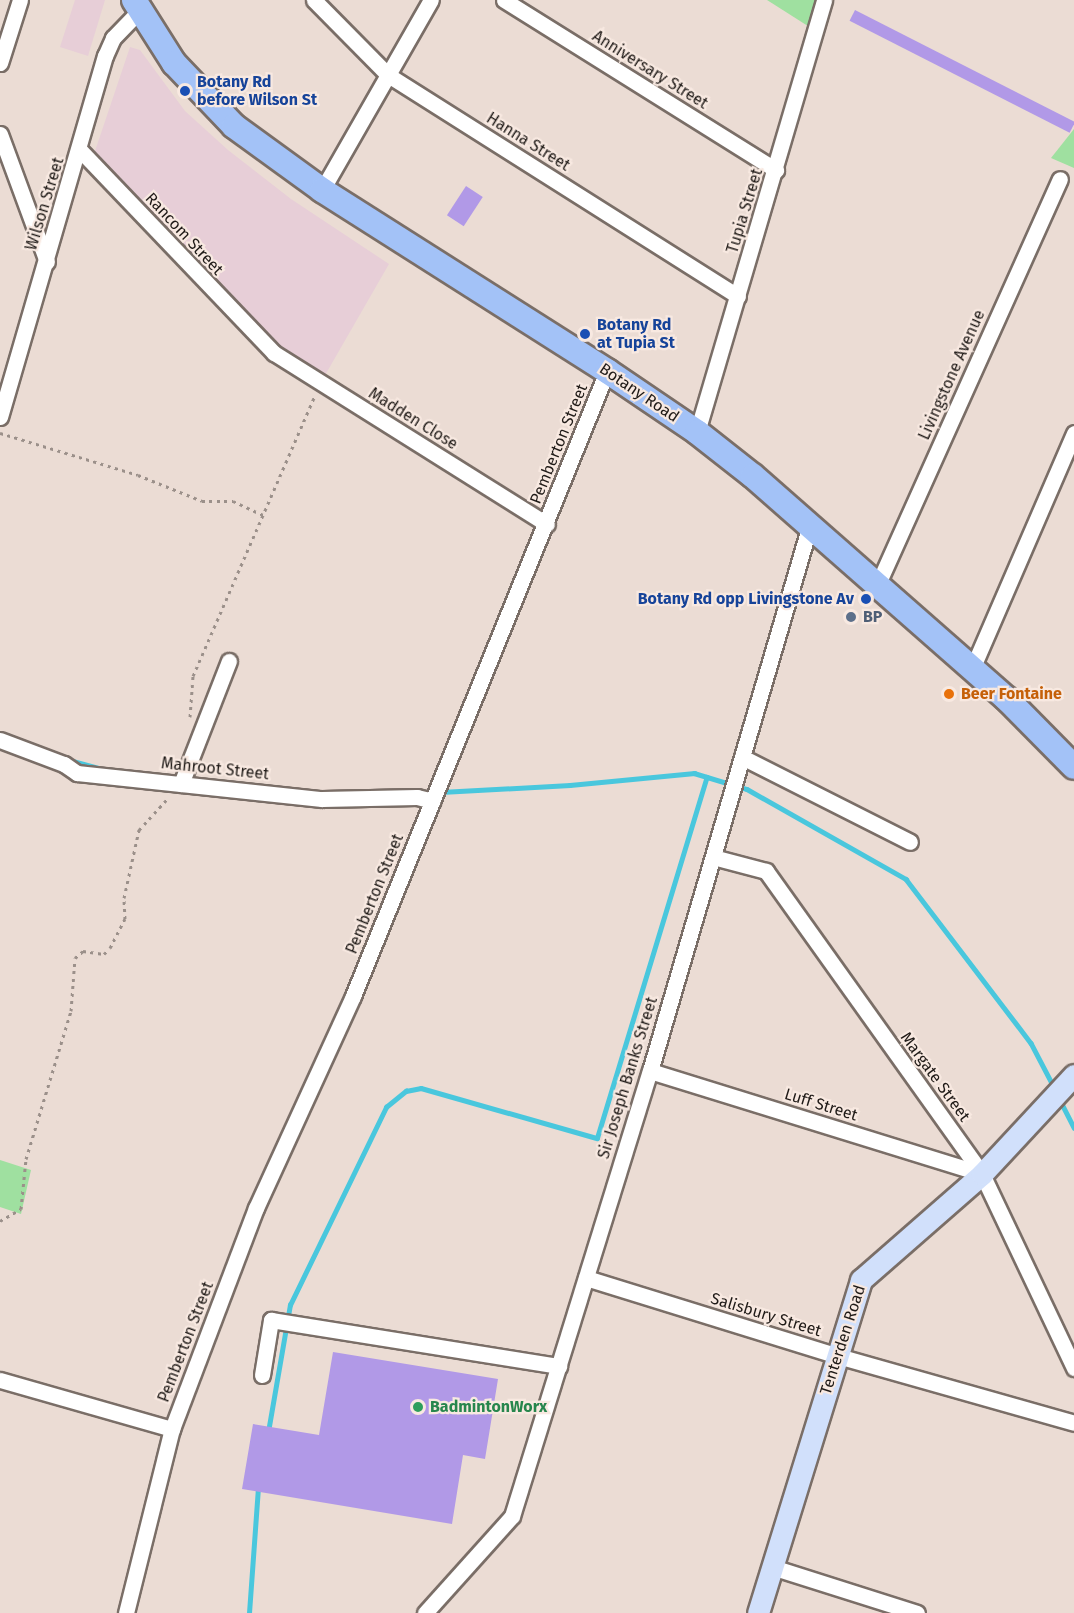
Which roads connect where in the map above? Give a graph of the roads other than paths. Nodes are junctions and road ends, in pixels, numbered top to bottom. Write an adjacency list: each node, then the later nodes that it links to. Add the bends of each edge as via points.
1 (20, 0): 7 (street)
2 (314, 0): 8 (street, Hanna Street)
3 (431, 0): 8 (street)
4 (504, 0): 11 (street, Anniversary Street)
5 (824, 0): 11 (street, Tupia Street)
6 (137, 5): 10 (street, Wilson Street, via 113,38); 13 (main road, Botany Road, via 174,63 234,126)
7 (0, 63)
8 (388, 75): 13 (street); 15 (street, Hanna Street)
9 (0, 134): 14 (street)
10 (80, 150): 14 (street, Wilson Street); 16 (street, Rancom Street)
11 (776, 170): 15 (street, Tupia Street)
12 (1060, 179): 23 (street, Livingstone Avenue)
13 (322, 190): 17 (main road, Botany Road)
14 (47, 262): 18 (street, Wilson Street)
15 (738, 296): 19 (street, Tupia Street)
16 (262, 343): 21 (street, Madden Close)
17 (608, 371): 19 (main road, Botany Road); 21 (street, Pemberton Street)
18 (0, 417)
19 (696, 432): 22 (main road, Botany Road)
20 (1074, 433): 25 (street)
21 (547, 524): 30 (street, Pemberton Street)
22 (810, 525): 23 (main road, Botany Road); 27 (street, Sir Joseph Banks Street)
23 (877, 586): 25 (main road, Botany Road)
24 (229, 661): 29 (street)
25 (972, 669): 28 (main road, Botany Road)
26 (0, 740): 29 (street, Mahroot Street, via 64,764 77,773)
27 (742, 757): 31 (street); 32 (street, Sir Joseph Banks Street)
28 (1074, 768)
29 (176, 783): 30 (street, Mahroot Street, via 322,799 417,796)
30 (433, 801): 43 (street, Pemberton Street, via 353,996 255,1208)
31 (910, 842)
32 (712, 857): 33 (street, Sir Joseph Banks Street); 35 (street, Margate Street, via 766,871)
33 (650, 1071): 35 (street, Luff Street); 36 (street, Sir Joseph Banks Street)
34 (1074, 1074): 35 (street, Tenterden Road)
35 (982, 1174): 37 (street, Tenterden Road, via 861,1280); 39 (street, Margate Street)
36 (586, 1278): 37 (street, Salisbury Street); 38 (street, Sir Joseph Banks Street)
37 (838, 1356): 42 (street, Salisbury Street); 44 (street, Tenterden Road)
38 (558, 1366): 40 (street, via 271,1320); 46 (street, Sir Joseph Banks Street, via 512,1516)
39 (1074, 1368)
40 (262, 1375)
41 (0, 1380): 43 (street)
42 (1074, 1423)
43 (172, 1429): 45 (street, Pemberton Street)
44 (772, 1568): 47 (street, Tenterden Road); 48 (street)
45 (126, 1613)
46 (425, 1613)
47 (758, 1613)
48 (917, 1613)

